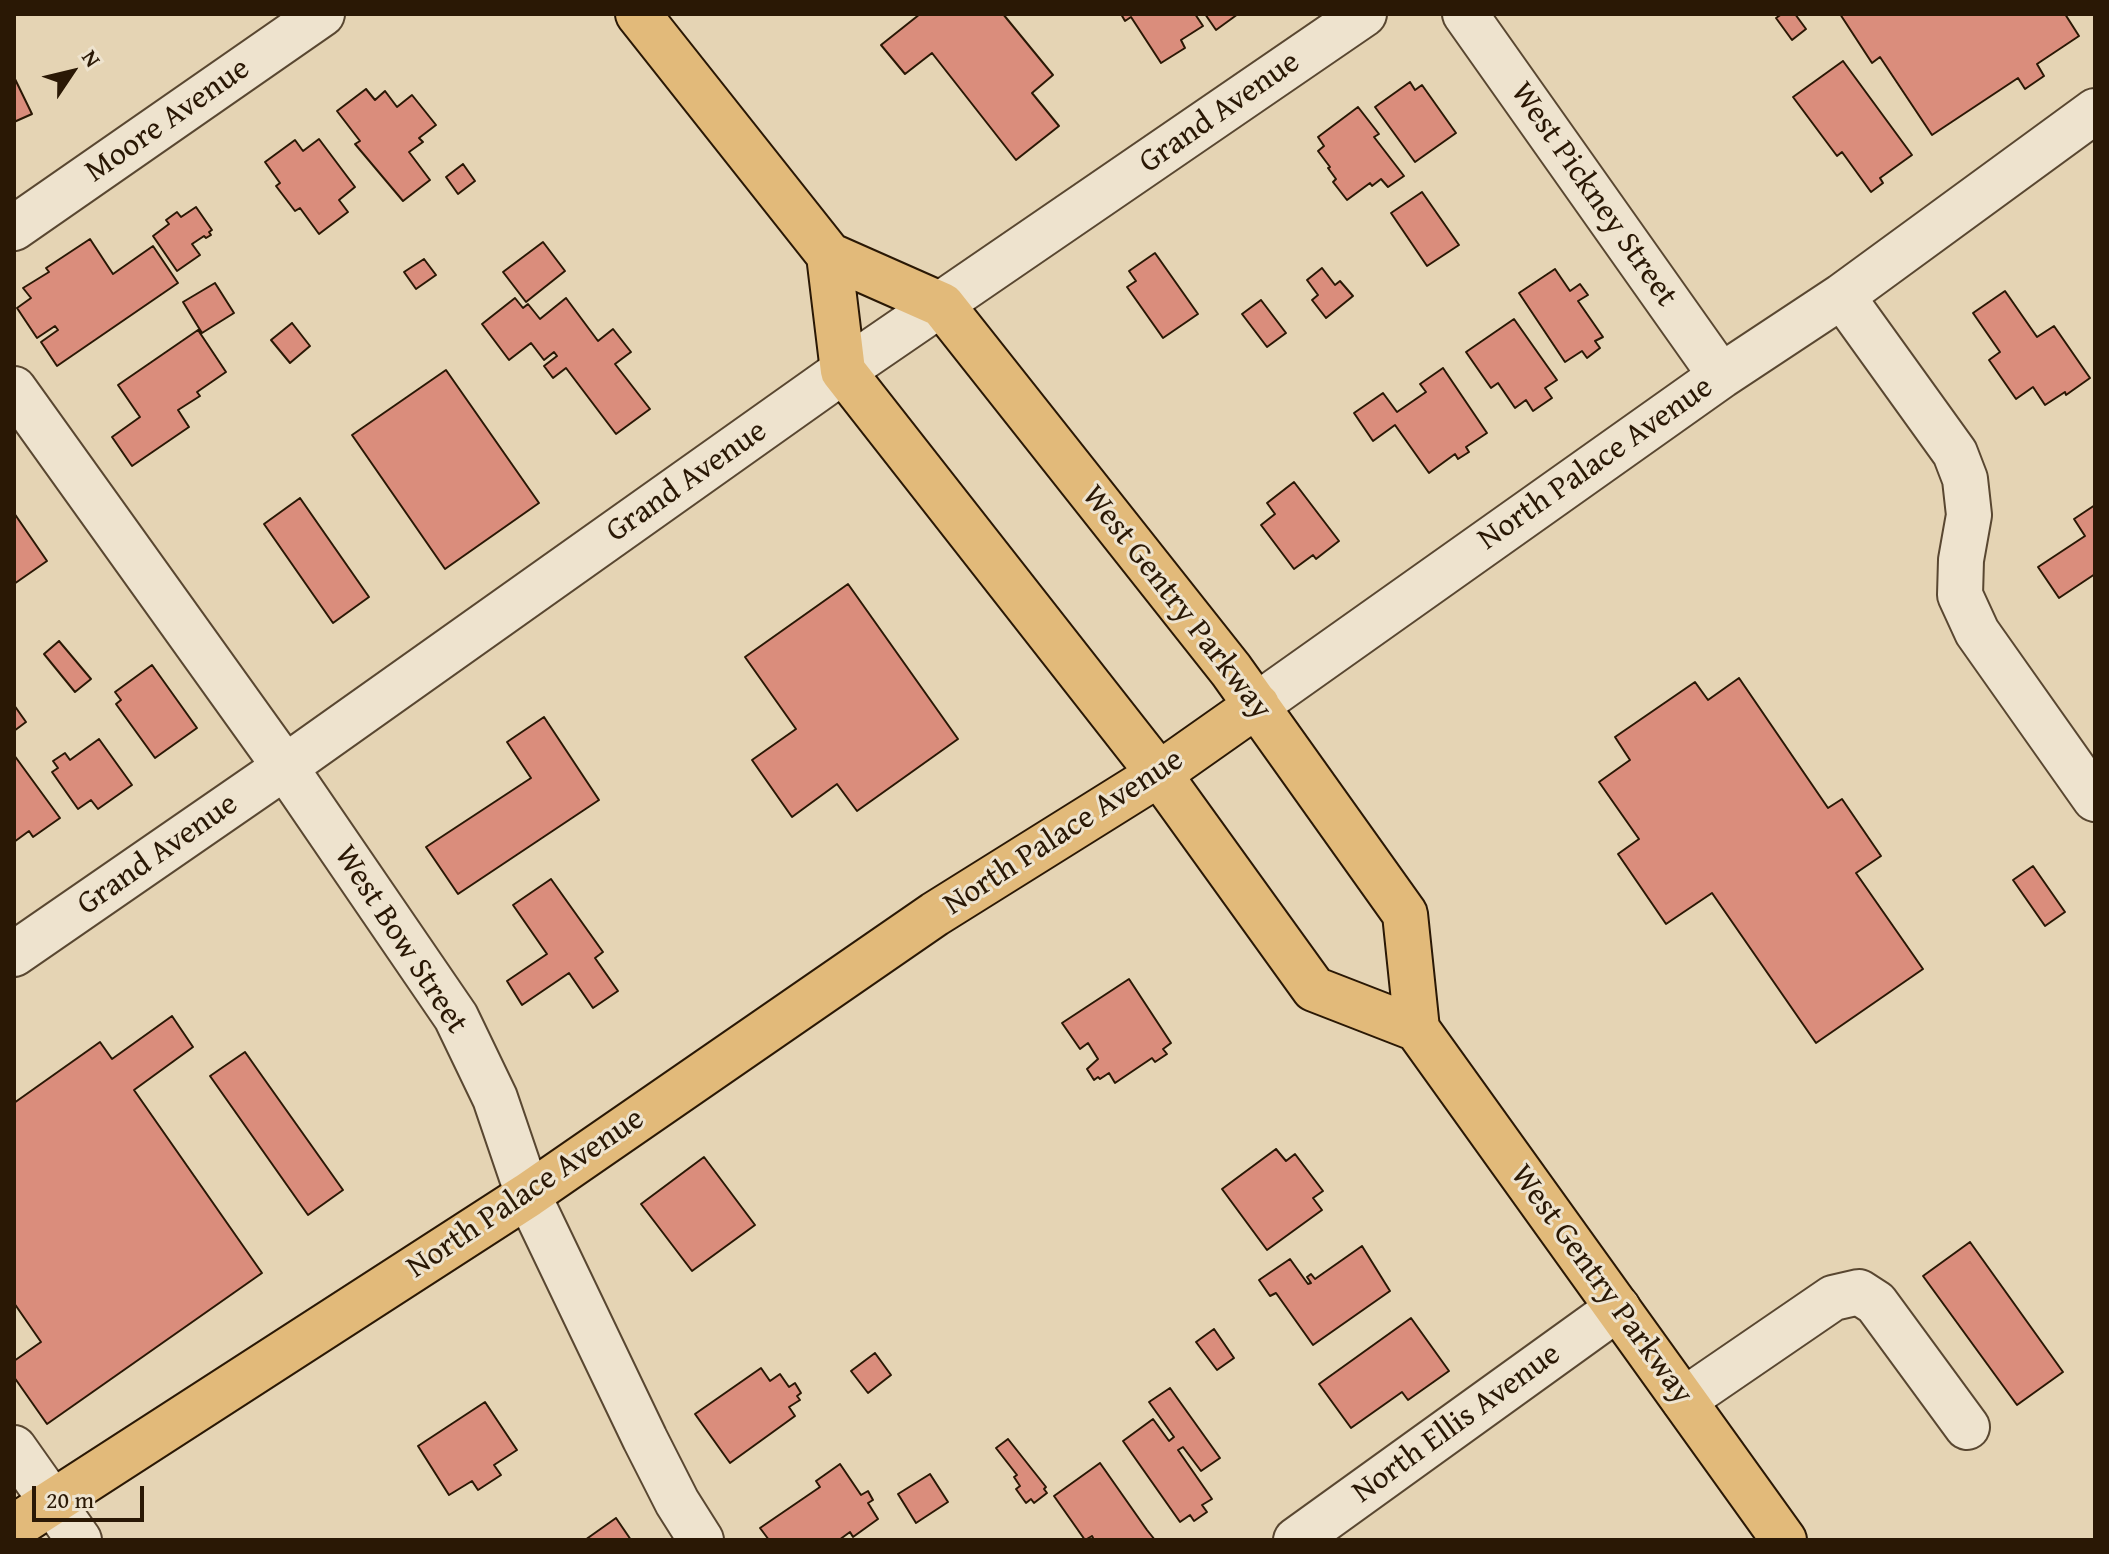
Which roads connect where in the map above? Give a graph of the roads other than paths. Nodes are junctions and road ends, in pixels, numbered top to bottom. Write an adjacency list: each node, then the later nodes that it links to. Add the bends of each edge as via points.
1 (322, 14): 6 (street, Moore Avenue)
2 (638, 14): 7 (main road, West Gentry Parkway)
3 (1364, 14): 9 (street, Grand Avenue)
4 (1465, 14): 11 (street, West Pickney Street)
5 (2095, 111): 8 (street, North Palace Avenue)
6 (14, 228)
7 (829, 255): 9 (main road, West Gentry Parkway); 10 (main road)
8 (1842, 296): 11 (street, North Palace Avenue); 16 (street, via 1955,453 1965,479 1969,515 1960,595 1977,632)
9 (942, 305): 10 (street, Grand Avenue); 13 (main road, West Gentry Parkway)
10 (843, 371): 14 (street, Grand Avenue); 15 (main road)
11 (1721, 376): 13 (street, North Palace Avenue)
12 (14, 389): 14 (street, West Bow Street)
13 (1257, 705): 15 (main road, North Palace Avenue); 18 (main road, West Gentry Parkway, via 1405,914)
14 (285, 767): 17 (street, Grand Avenue); 19 (street, West Bow Street, via 456,1017 495,1098)
15 (1159, 774): 18 (main road, via 1314,989); 19 (main road, North Palace Avenue, via 935,914)
16 (2095, 799)
17 (14, 954)
18 (1417, 1029): 20 (main road, West Gentry Parkway)
19 (528, 1195): 24 (main road, North Palace Avenue); 27 (street, West Bow Street, via 645,1439)
20 (1618, 1308): 21 (main road, West Gentry Parkway); 28 (street, North Ellis Avenue)
21 (1684, 1400): 22 (street, via 1833,1298 1859,1292 1876,1303); 29 (main road, West Gentry Parkway)
22 (1967, 1427)
23 (14, 1448): 24 (street)
24 (52, 1502): 25 (main road, North Palace Avenue); 26 (street)
25 (14, 1527)
26 (79, 1540)
27 (701, 1540)
28 (1296, 1540)
29 (1784, 1540)

